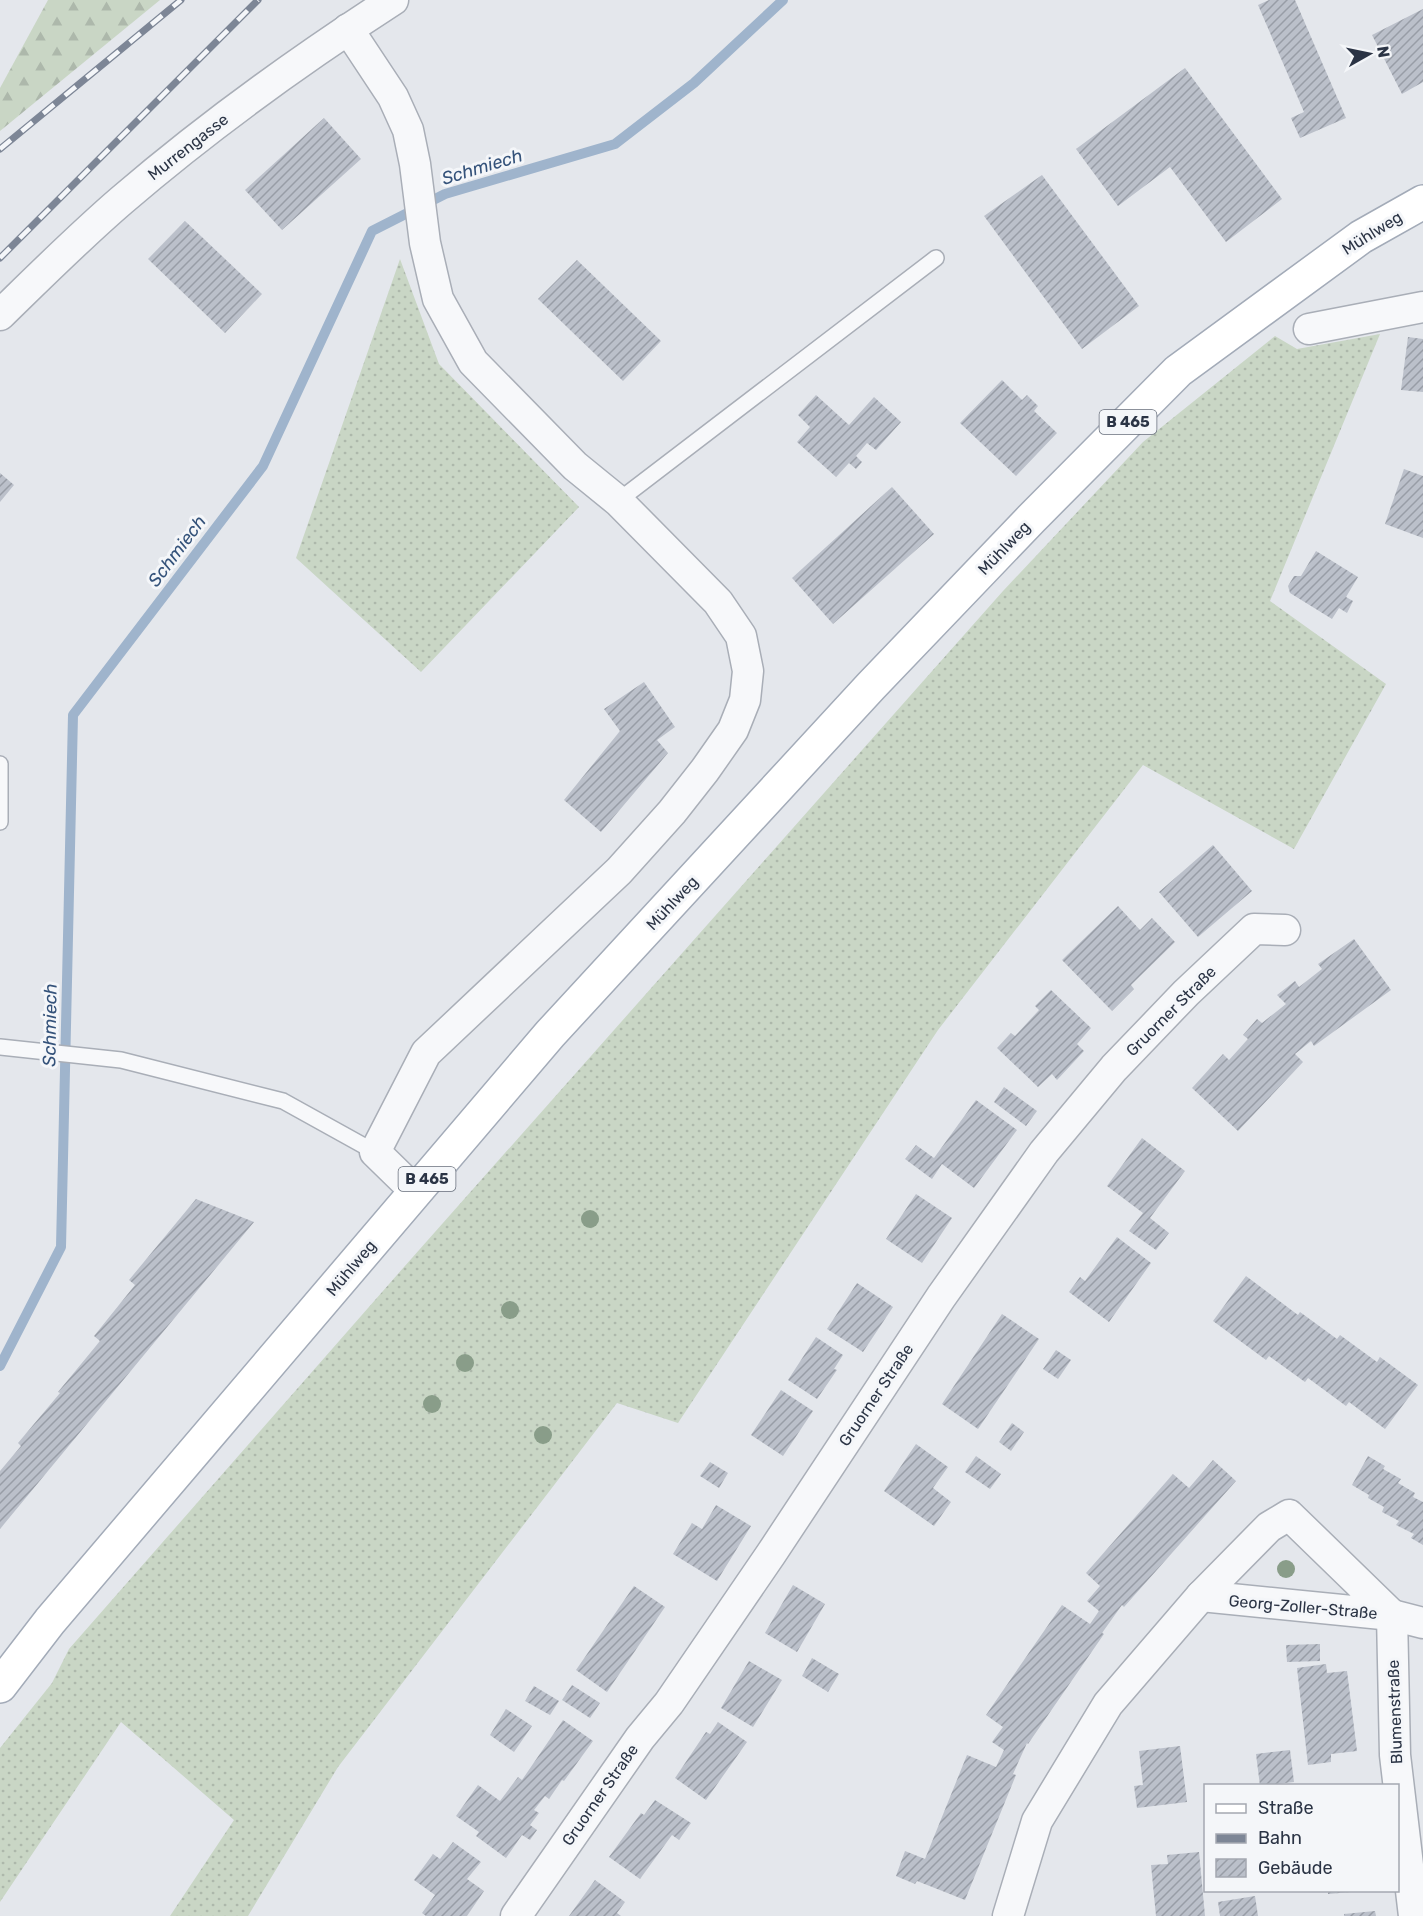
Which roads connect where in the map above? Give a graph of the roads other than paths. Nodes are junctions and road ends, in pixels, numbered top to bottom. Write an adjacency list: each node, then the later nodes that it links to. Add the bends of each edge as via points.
1 (393, 0): 2 (street, Murrengasse)
2 (348, 29): 6 (street, Murrengasse, via 204,132 72,245); 8 (street, via 393,97 408,130 425,243 438,299 473,362 574,466)
3 (1423, 202): 14 (main road, Mühlweg / B 465, via 1361,237 1178,371 871,687 550,1034)
4 (936, 258): 8 (lane)
5 (1423, 307): 7 (street)
6 (0, 315)
7 (1309, 329)
8 (618, 501): 13 (street, via 718,602 741,636 748,671 745,700 733,730 705,770 619,872 426,1053)
9 (0, 764): 10 (lane)
10 (0, 822)
11 (1285, 930): 21 (street, Gruorner Straße, via 1254,929 1114,1068 1044,1152 941,1297 676,1694 640,1738)
12 (0, 1047): 13 (lane, via 121,1060 283,1101)
13 (375, 1152): 14 (street)
14 (416, 1192): 18 (main road, Mühlweg / B 465, via 50,1621)
15 (1201, 1596): 16 (street, Georg-Zoller-Straße); 16 (street, Georg-Zoller-Straße, via 1269,1527 1289,1515); 22 (street, Georg-Zoller-Straße, via 1102,1713 1037,1821)
16 (1392, 1615): 17 (street); 19 (street, Blumenstraße)
17 (1423, 1623)
18 (0, 1686)
19 (1398, 1784)
20 (1399, 1789): 23 (street, Blumenstraße)
21 (516, 1916)
22 (1008, 1916)
23 (1414, 1916)

